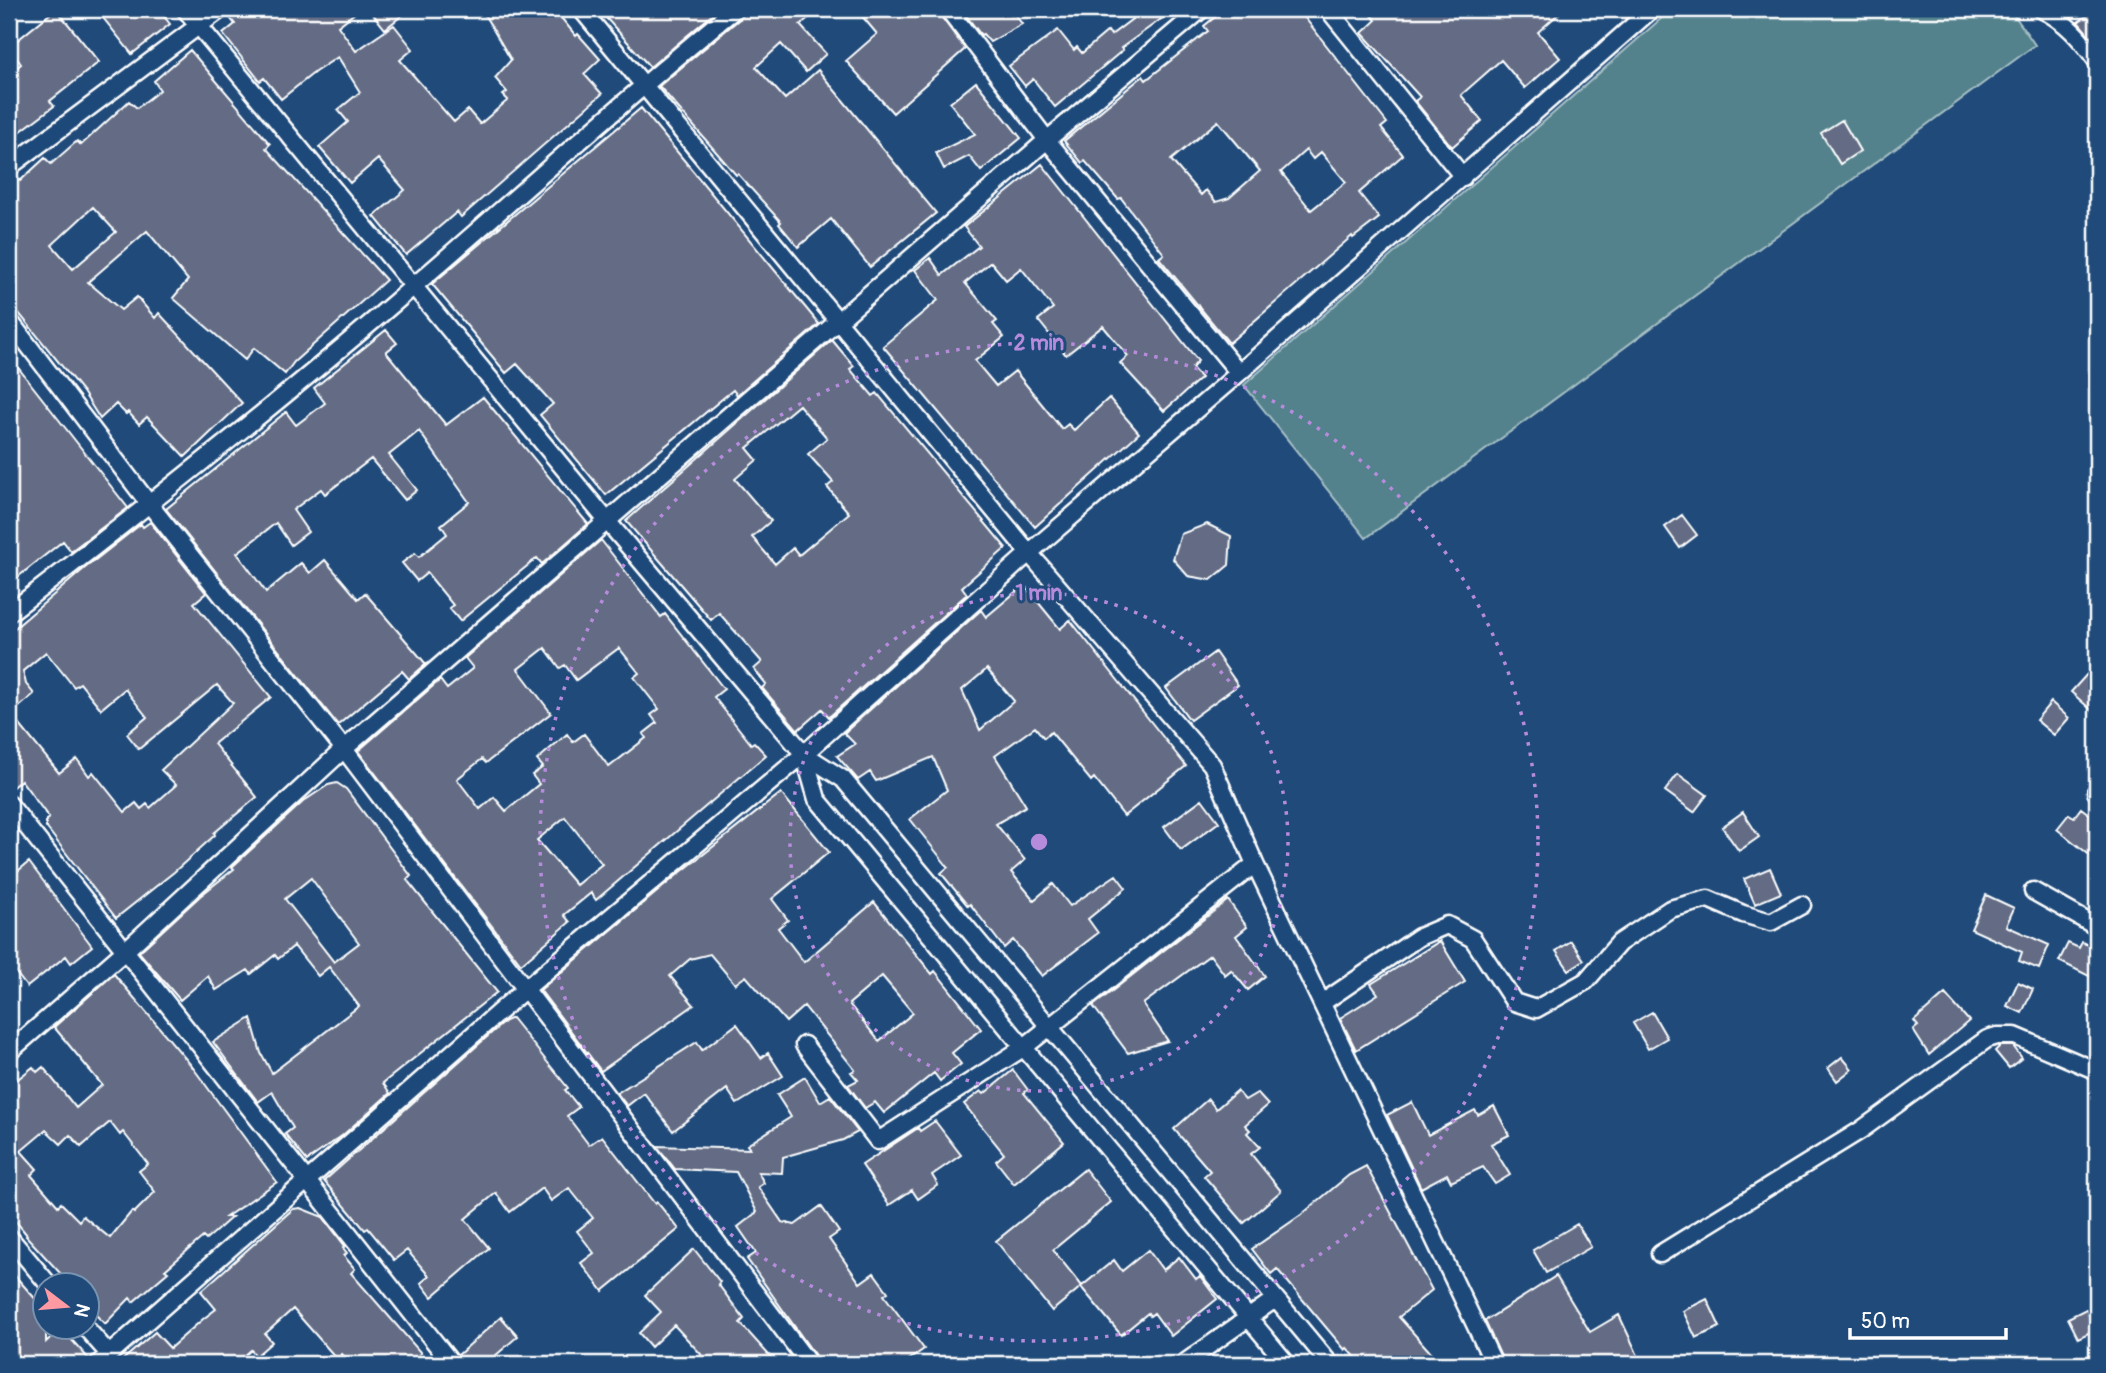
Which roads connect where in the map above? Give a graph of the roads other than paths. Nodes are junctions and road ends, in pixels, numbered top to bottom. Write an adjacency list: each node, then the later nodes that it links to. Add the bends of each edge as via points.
1 (185, 9): 10 (street)
2 (221, 9): 10 (street)
3 (580, 9): 12 (street)
4 (735, 9): 12 (street)
5 (948, 9): 13 (street)
6 (1202, 9): 13 (street)
7 (1328, 9): 15 (street)
8 (1652, 9): 15 (street)
9 (2041, 9): 11 (street, via 2059,17)
10 (199, 25): 14 (street); 16 (street)
11 (2097, 61)
12 (643, 84): 16 (street); 18 (street)
13 (1047, 140): 18 (street); 19 (street)
14 (9, 167)
15 (1463, 177): 19 (street)
16 (414, 286): 20 (street); 21 (street)
17 (9, 320): 20 (street)
18 (839, 321): 21 (street); 22 (street)
19 (1240, 373): 22 (street)
20 (150, 505): 23 (street); 24 (street)
21 (608, 522): 24 (street); 25 (street)
22 (1029, 553): 25 (street); 27 (street, via 1212,765)
23 (9, 613)
24 (345, 749): 31 (street); 32 (street)
25 (804, 754): 32 (street); 34 (street, via 843,779); 36 (street, via 817,799)
26 (9, 804): 31 (street)
27 (1255, 864): 33 (street); 34 (street)
28 (2033, 891): 30 (street)
29 (1802, 905): 33 (street, via 1771,922 1708,899 1670,909 1619,943 1586,981 1536,1009 1514,1002 1473,939 1447,925 1419,937)
30 (2097, 927)
31 (125, 950): 37 (street); 39 (street)
32 (524, 990): 39 (street); 48 (street)
33 (1322, 1003): 52 (street)
34 (1048, 1027): 36 (street); 43 (street)
35 (804, 1045): 36 (street, via 878,1142)
36 (1023, 1048): 44 (street)
37 (9, 1052)
38 (2097, 1071): 41 (street, via 2015,1036 1987,1039 1861,1130)
39 (306, 1182): 46 (street); 47 (street)
40 (9, 1237): 42 (street)
41 (1660, 1254)
42 (38, 1272)
43 (1275, 1298): 44 (street); 51 (street)
44 (1249, 1319): 49 (street); 50 (street)
45 (94, 1342): 46 (street)
46 (103, 1359)
47 (452, 1364)
48 (808, 1364)
49 (1183, 1364)
50 (1287, 1364)
51 (1330, 1364)
52 (1494, 1364)

